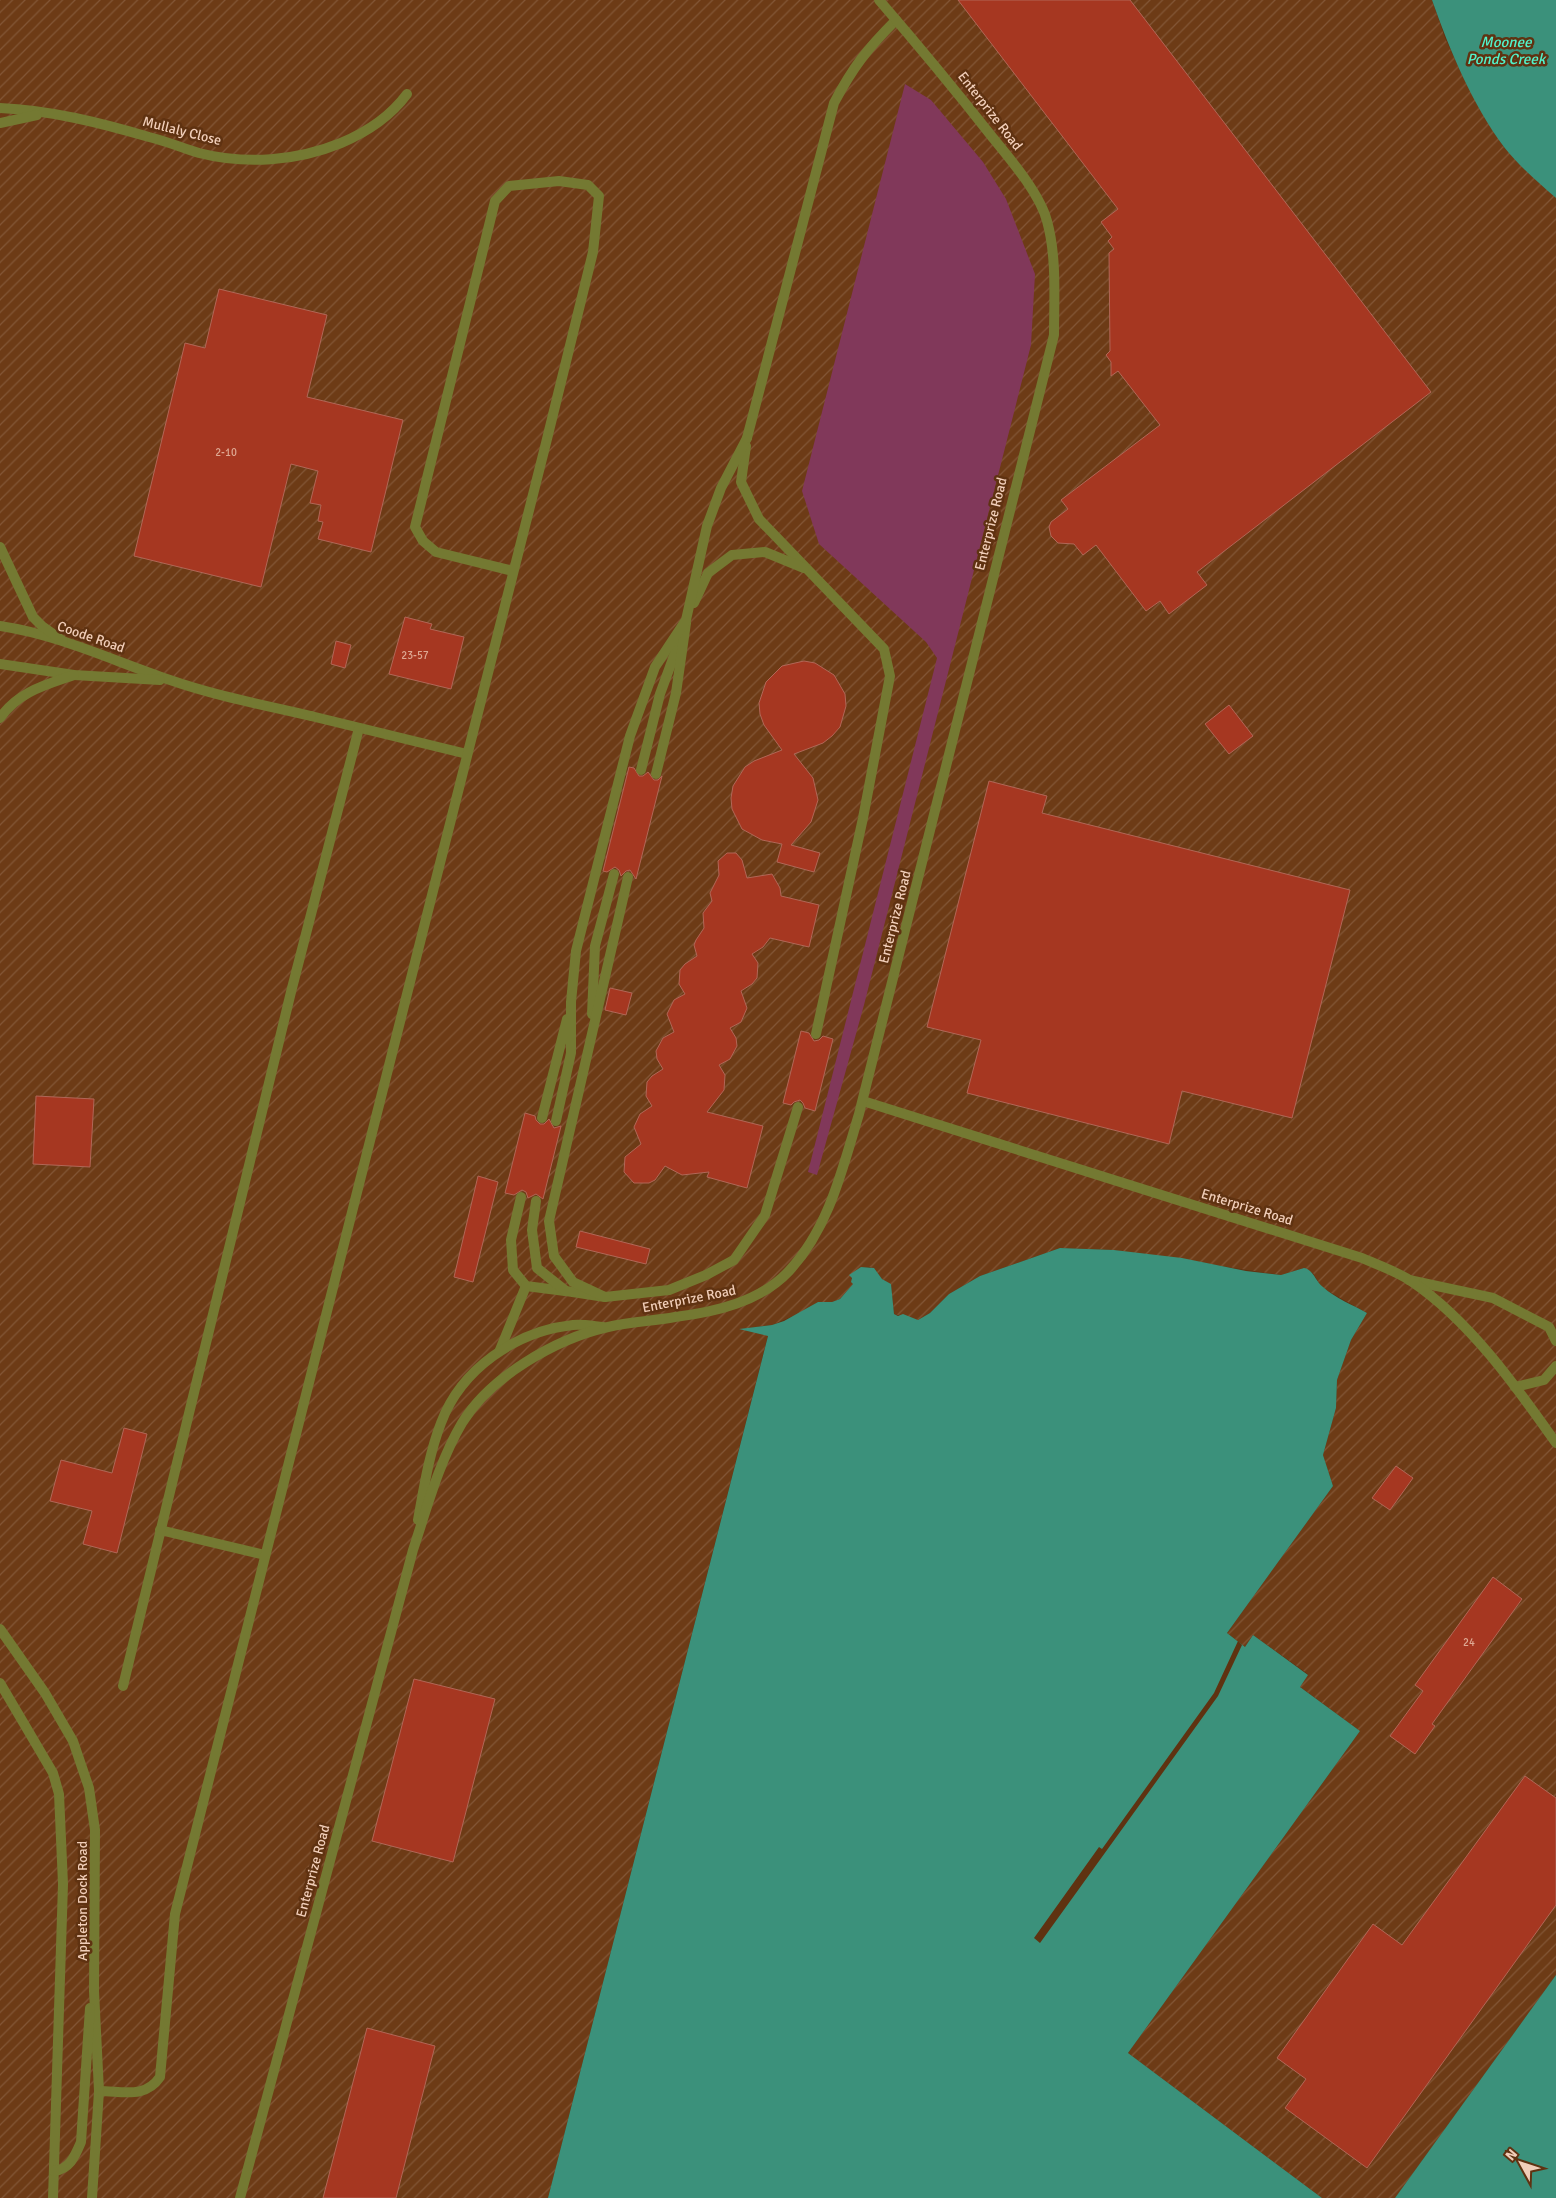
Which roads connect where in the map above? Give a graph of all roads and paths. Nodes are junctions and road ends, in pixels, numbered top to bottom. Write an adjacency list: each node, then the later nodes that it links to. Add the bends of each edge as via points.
1 (879, 0): 2 (street, Enterprize Road)
2 (896, 20): 7 (street, via 852,69 834,103); 27 (street, Enterprize Road, via 1025,179 1047,220 1054,268 1054,335)
3 (408, 94): 5 (street, Mullaly Close, via 376,125 348,140 286,159 241,159 201,153 148,136)
4 (0, 108): 5 (street, Mullaly Close)
5 (53, 114): 6 (street, Mullaly Close, via 25,116)
6 (0, 123)
7 (747, 438): 9 (street, via 741,482 759,519); 11 (street, via 721,488 707,526)
8 (0, 546): 13 (street, via 34,617)
9 (806, 570): 11 (street, via 765,552 732,555 708,573); 25 (street, via 884,649 890,676)
10 (513, 572): 10 (street, via 593,252 599,196 588,185 559,181 509,186 495,201 415,527 423,541 436,552); 19 (street)
11 (686, 620): 20 (street, via 660,694); 21 (street, via 676,693); 24 (street, via 655,667 630,736 576,951)
12 (0, 626): 13 (street, Coode Road)
13 (63, 641): 16 (street, Coode Road)
14 (0, 664): 15 (street, Coode Road)
15 (74, 675): 16 (street, Coode Road); 17 (street, via 23,694)
16 (171, 681): 18 (street, Coode Road)
17 (0, 718)
18 (359, 728): 19 (street, Coode Road); 43 (street)
19 (467, 754): 45 (street)
20 (641, 770)
21 (656, 774)
22 (614, 874): 26 (street, via 595,946)
23 (628, 878): 26 (street)
24 (572, 1002): 29 (street); 30 (street, via 571,1053)
25 (816, 1034)
26 (591, 1040): 36 (street, via 549,1221 554,1256 573,1282)
27 (863, 1101): 33 (street, Enterprize Road, via 1362,1258); 37 (street, Enterprize Road, via 834,1197 815,1238 788,1273 750,1300 694,1315)
28 (798, 1107): 36 (street, via 766,1215 734,1260 669,1290)
29 (542, 1118)
30 (556, 1121)
31 (521, 1197): 34 (street, via 511,1240 513,1270)
32 (536, 1201): 35 (street, via 532,1230 537,1268)
33 (1409, 1280): 38 (street, via 1493,1298 1549,1327); 41 (street, Enterprize Road, via 1460,1323)
34 (526, 1286): 35 (street); 39 (street)
35 (566, 1291): 36 (street)
36 (605, 1296)
37 (607, 1327): 39 (street, Enterprize Road, via 574,1325 538,1332); 44 (street, Enterprize Road, via 565,1342 527,1361 489,1389 462,1423 437,1478)
38 (1556, 1341)
39 (500, 1350): 44 (street, Enterprize Road, via 467,1378 441,1422 426,1475)
40 (1556, 1366): 41 (street, via 1544,1380)
41 (1515, 1386): 42 (street, Enterprize Road)
42 (1556, 1443)
43 (160, 1530): 45 (street); 48 (street)
44 (413, 1550): 54 (street, Enterprize Road)
45 (264, 1555): 50 (street, via 175,1914 160,2077 153,2087 142,2092)
46 (0, 1629): 49 (street, Appleton Dock Road, via 45,1693 73,1741 89,1788 95,1830)
47 (0, 1683): 51 (street, Appleton Dock Road, via 53,1773 58,1794 63,1884)
48 (123, 1686)
49 (96, 1955): 50 (street, Appleton Dock Road, via 94,1991); 51 (street, via 81,2142 67,2166)
50 (99, 2091): 53 (street, Appleton Dock Road)
51 (54, 2170): 52 (street, Appleton Dock Road)
52 (53, 2198)
53 (92, 2198)
54 (240, 2198)

